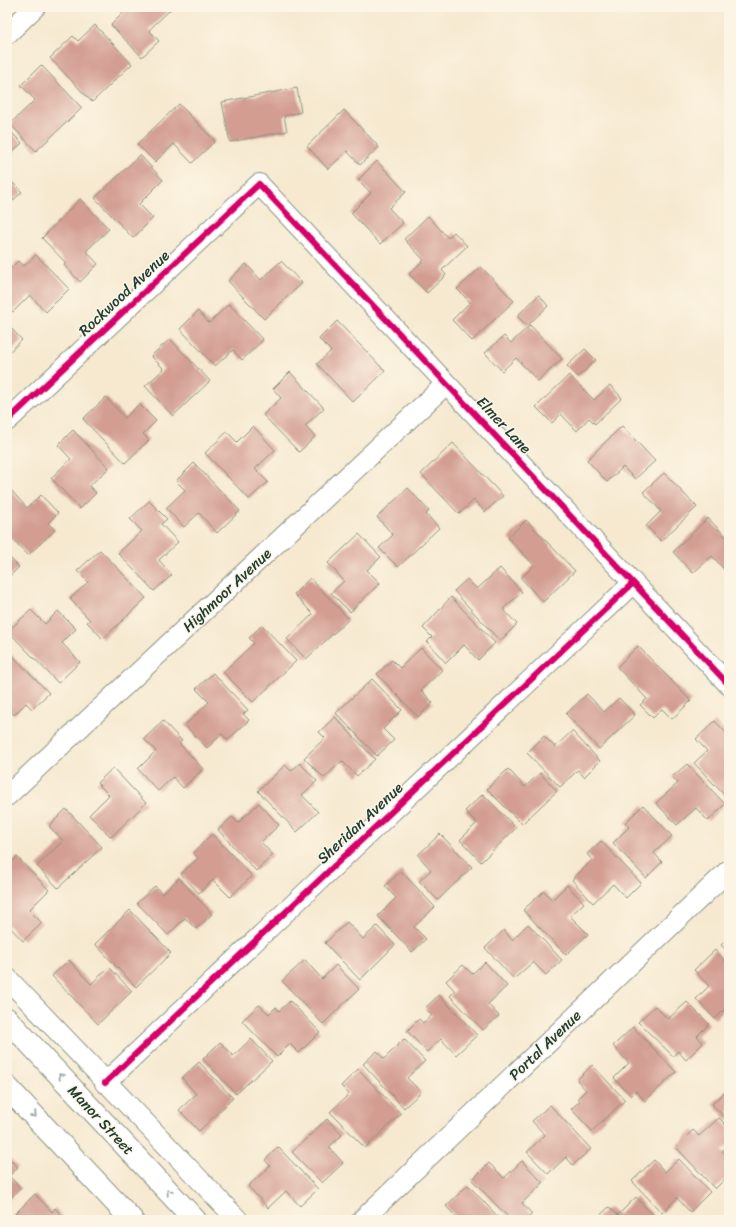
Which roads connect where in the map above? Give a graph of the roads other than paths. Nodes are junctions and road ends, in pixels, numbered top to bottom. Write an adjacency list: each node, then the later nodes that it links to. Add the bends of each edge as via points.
1 (36, 7): 2 (street)
2 (7, 34)
3 (259, 184): 4 (street, Elmer Lane); 5 (street, Rockwood Avenue)
4 (446, 384): 6 (street, Elmer Lane); 8 (street, Highmoor Avenue)
5 (7, 421)
6 (634, 583): 7 (street, Elmer Lane); 12 (street, Sheridan Avenue)
7 (729, 685)
8 (7, 796)
9 (729, 870): 17 (street, Portal Avenue)
10 (7, 978): 12 (street)
11 (7, 1019): 15 (main road, Manor Street, one-way to 11)
12 (105, 1083): 16 (street)
13 (7, 1087): 14 (main road, one-way to 14)
14 (132, 1220)
15 (195, 1220)
16 (238, 1220)
17 (362, 1220)

